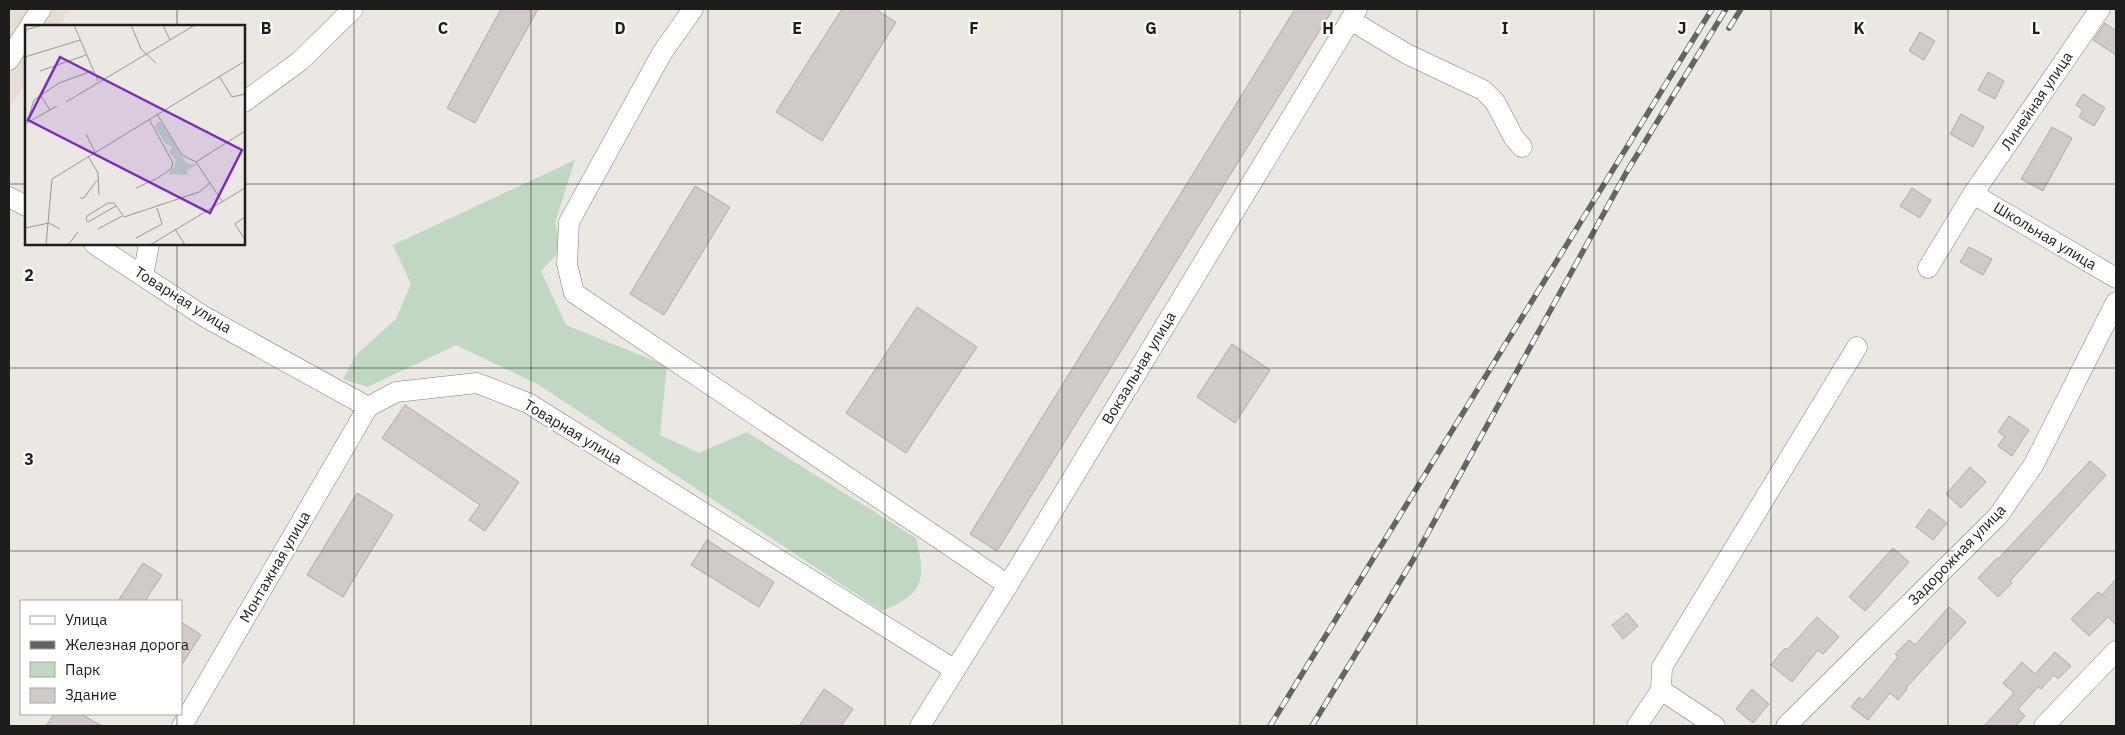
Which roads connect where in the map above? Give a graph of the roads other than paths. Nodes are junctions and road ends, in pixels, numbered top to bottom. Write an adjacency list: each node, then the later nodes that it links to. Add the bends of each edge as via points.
1 (41, 9): 6 (street)
2 (353, 9): 9 (street, via 300,60)
3 (693, 9): 22 (street, via 662,53 569,222 566,264 574,293)
4 (2100, 9): 11 (street, Линейная улица)
5 (1354, 14): 10 (street, via 1407,54 1484,90); 22 (street, Вокзальная улица)
6 (31, 25)
7 (25, 34): 8 (street)
8 (9, 60)
9 (245, 101)
10 (1522, 147)
11 (1973, 194): 16 (street, Линейная улица); 18 (street, Школьная улица)
12 (9, 197): 13 (street)
13 (25, 205)
14 (96, 245): 17 (street, Товарная улица)
15 (149, 245): 17 (street)
16 (1928, 268)
17 (144, 276): 21 (street, Товарная улица, via 205,316)
18 (2116, 278)
19 (2116, 302): 30 (street, Задорожная улица, via 2034,464 1998,516)
20 (1857, 347): 25 (street, via 1662,667)
21 (368, 407): 24 (street, Товарная улица, via 396,392 477,383 528,403); 26 (street, Монтажная улица)
22 (1008, 585): 24 (street, Вокзальная улица)
23 (2116, 651): 31 (street)
24 (955, 670): 27 (street, Вокзальная улица)
25 (1661, 690): 28 (street); 29 (street)
26 (182, 726)
27 (920, 726)
28 (1637, 726)
29 (1715, 726)
30 (1786, 726)
31 (2044, 726)

